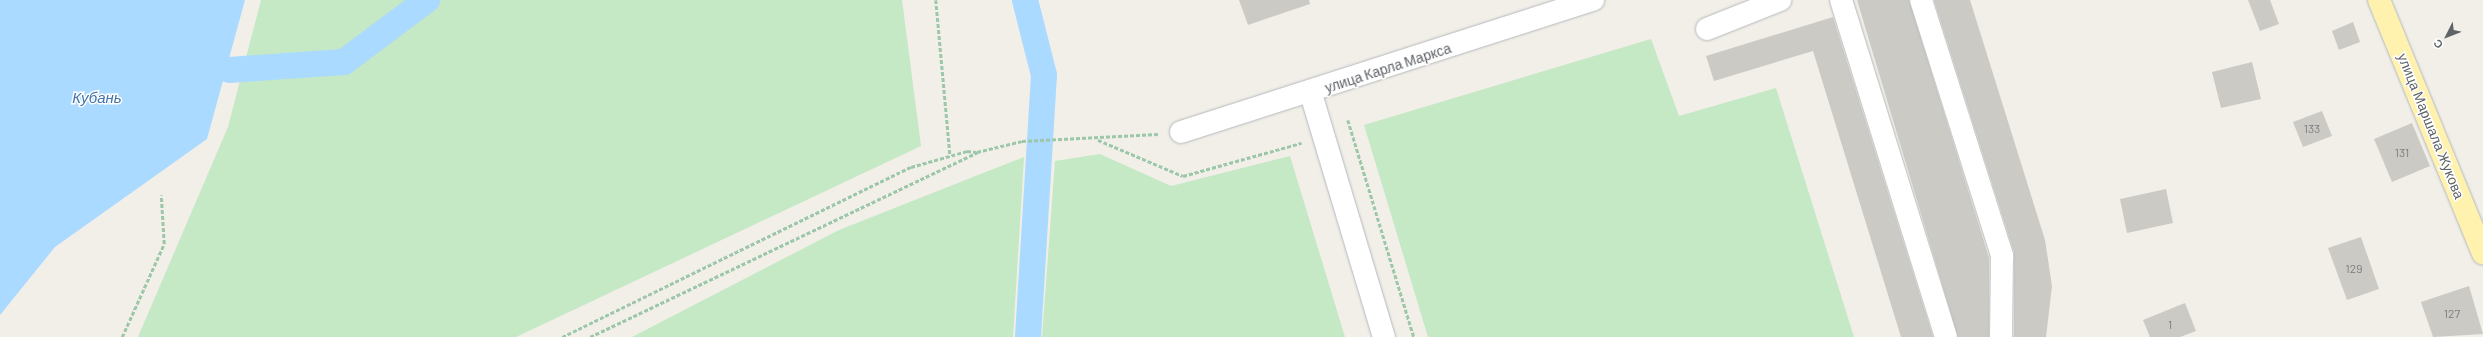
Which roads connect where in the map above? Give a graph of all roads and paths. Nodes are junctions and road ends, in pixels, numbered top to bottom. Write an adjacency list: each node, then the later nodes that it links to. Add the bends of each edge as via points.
1 (936, 0): 14 (path)
2 (1593, 0): 8 (street, улица Карла Маркса)
3 (1780, 0): 7 (street)
4 (1841, 0): 22 (street)
5 (1921, 0): 23 (street, via 2002,256)
6 (2379, 0): 16 (main road, улица Маршала Жукова)
7 (1707, 29)
8 (1311, 94): 10 (street, улица Карла Маркса); 20 (street)
9 (1348, 120): 21 (path)
10 (1181, 132): 11 (path)
11 (1098, 139): 12 (path, via 1183,176 1302,143); 13 (path, via 1022,141)
12 (1304, 150)
13 (977, 152): 14 (path); 19 (path)
14 (950, 155): 18 (path, via 911,167)
15 (161, 195): 17 (path, via 164,244)
16 (2483, 253)
17 (122, 337)
18 (562, 337)
19 (590, 337)
20 (1384, 337)
21 (1414, 337)
22 (1946, 337)
23 (2001, 337)

